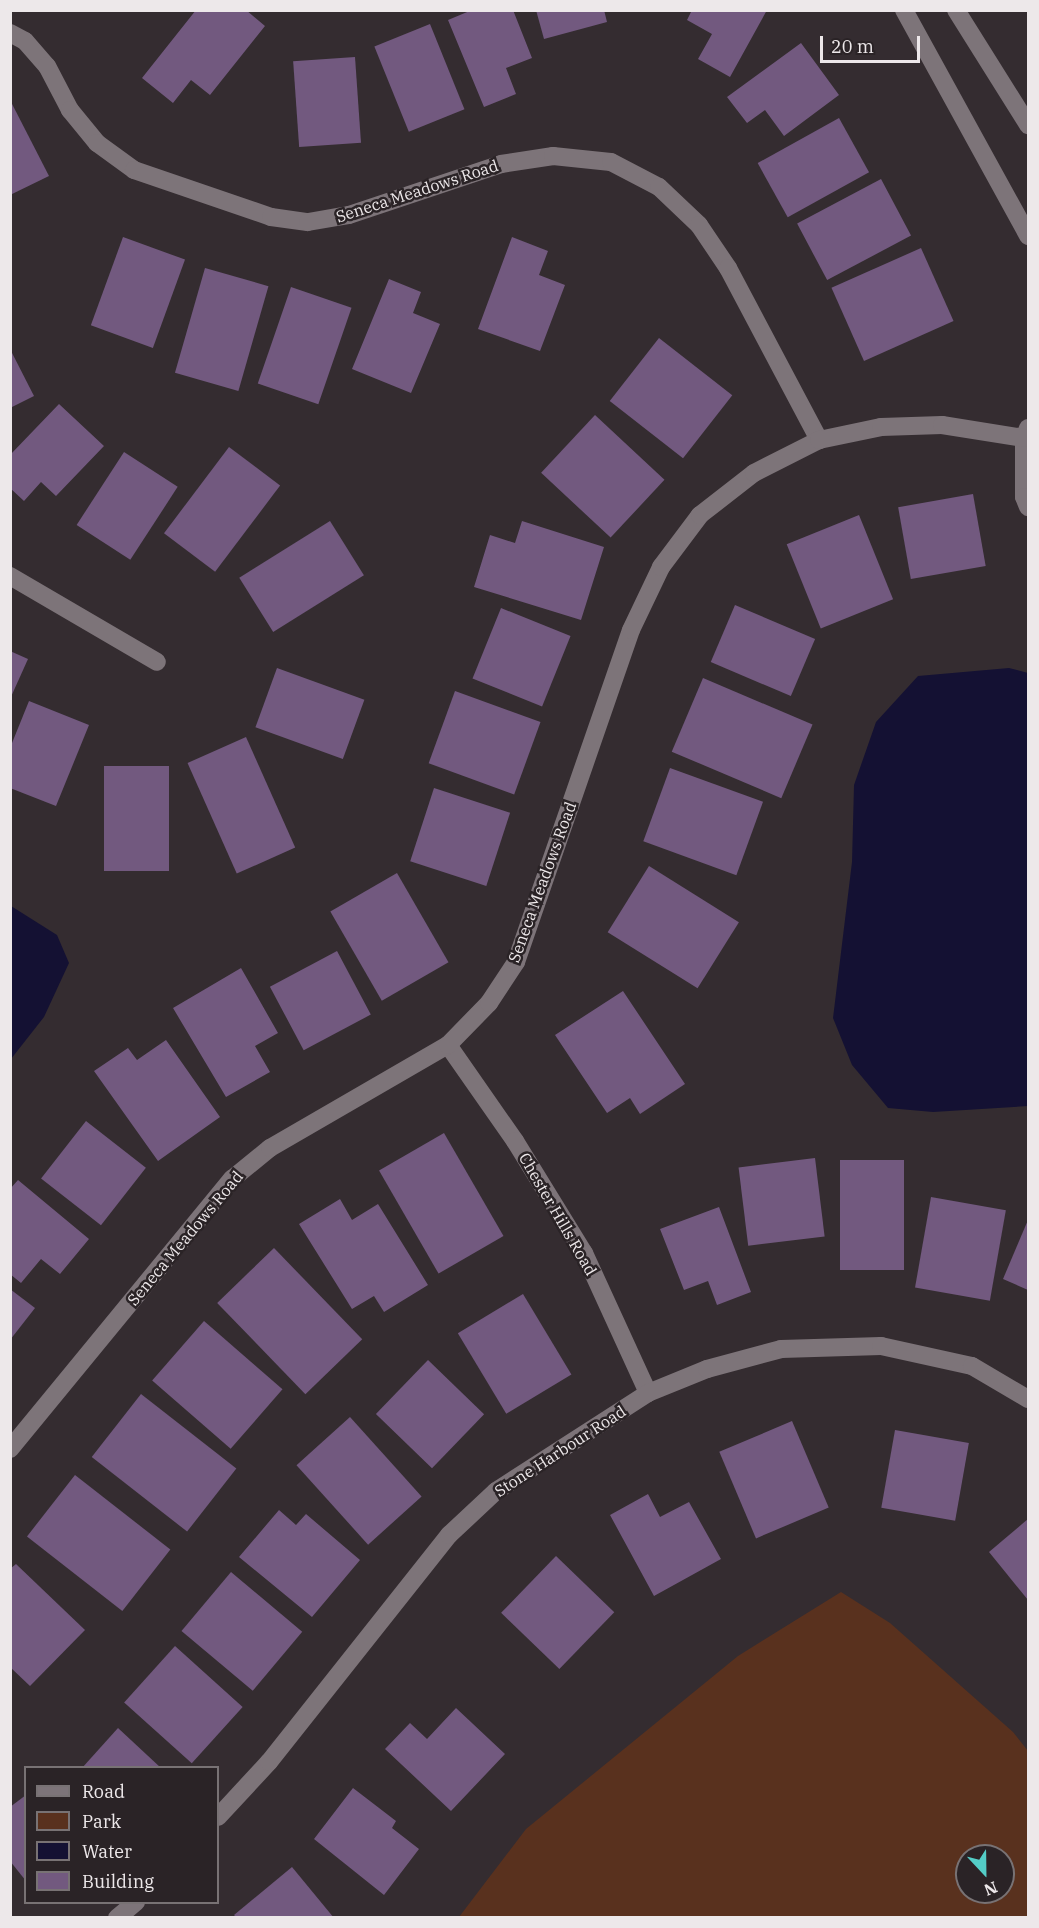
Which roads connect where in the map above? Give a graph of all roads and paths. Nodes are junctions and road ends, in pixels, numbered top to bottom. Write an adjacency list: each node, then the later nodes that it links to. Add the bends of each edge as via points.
1 (904, 10): 5 (street)
2 (956, 10): 4 (street)
3 (10, 33): 7 (street, Seneca Meadows Road, via 25,41 47,66 70,110 106,150 134,170 272,217 308,222 349,215 501,164 553,156 611,162 659,188 699,225 729,268)
4 (1029, 125)
5 (1029, 236)
6 (1026, 432): 7 (street, Seneca Meadows Road, via 942,425 881,427); 8 (street, via 1024,497)
7 (819, 440): 11 (street, Seneca Meadows Road, via 754,473 700,515 661,567 631,630 516,962 489,1003)
8 (1029, 507)
9 (10, 576): 10 (street)
10 (157, 662)
11 (448, 1045): 12 (street, Chester Hills Road, via 515,1141 584,1253); 14 (street, Seneca Meadows Road, via 270,1148 232,1179)
12 (648, 1393): 13 (street, Stone Harbour Road, via 707,1369 781,1348 881,1346 972,1366); 15 (street, Stone Harbour Road, via 496,1491 449,1535 269,1762)
13 (1029, 1399)
14 (10, 1449)
15 (219, 1816)
16 (133, 1904): 17 (street)
17 (117, 1917)

